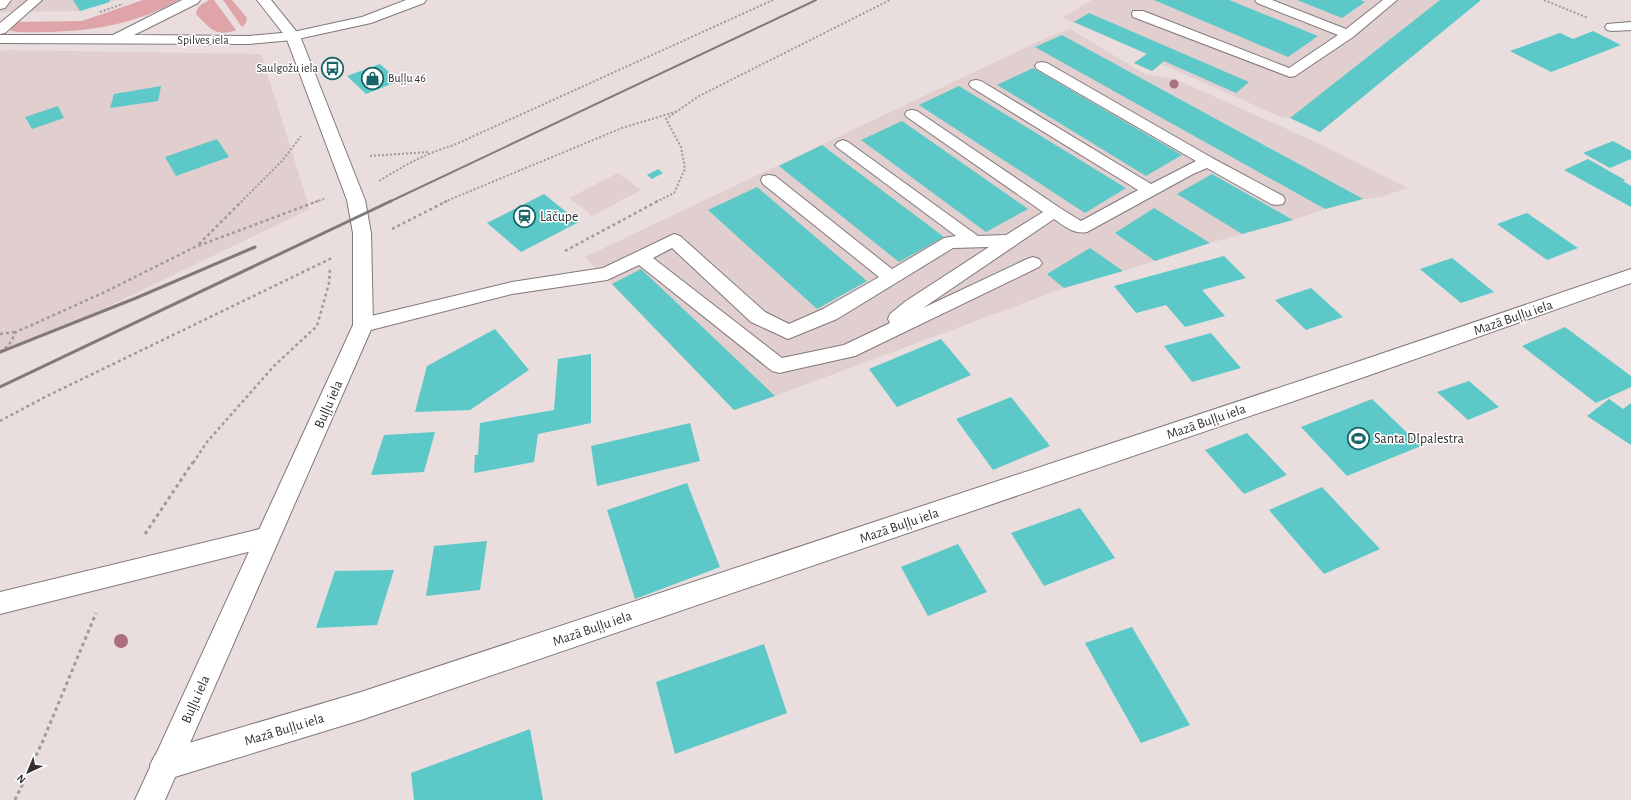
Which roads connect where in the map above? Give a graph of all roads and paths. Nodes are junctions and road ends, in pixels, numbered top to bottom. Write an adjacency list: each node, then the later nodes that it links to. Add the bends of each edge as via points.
1 (5, 0): 10 (lane)
2 (36, 0): 14 (lane)
3 (193, 0): 18 (street, Spilves iela)
4 (264, 0): 16 (street, Buļļu iela)
5 (419, 0): 16 (street, via 366,20)
6 (773, 0): 25 (path, via 454,145)
7 (890, 0): 21 (path, via 699,96)
8 (1261, 0): 15 (lane)
9 (1391, 0): 15 (lane)
10 (0, 4)
11 (1138, 14): 15 (lane, via 1290,73)
12 (1631, 26): 13 (street)
13 (1612, 27)
14 (0, 30)
15 (1348, 34)
16 (293, 36): 18 (street, Spilves iela, via 249,40); 29 (street, Buļļu iela)
17 (0, 39): 18 (street, Spilves iela)
18 (113, 40)
19 (1042, 66): 27 (lane)
20 (976, 84): 30 (lane)
21 (678, 111): 35 (path, via 622,128 442,203); 37 (path, via 666,119 682,147 685,169 674,194)
22 (912, 114): 32 (lane)
23 (302, 136): 36 (path, via 282,161)
24 (843, 145): 33 (lane)
25 (431, 152): 26 (path); 29 (path, via 381,180)
26 (369, 156)
27 (1208, 162): 30 (lane); 31 (lane)
28 (769, 180): 42 (lane)
29 (351, 187): 35 (street, Buļļu iela, via 360,216); 36 (path, via 310,206)
30 (1151, 191): 32 (lane, via 1081,228)
31 (1277, 200)
32 (1054, 212): 34 (lane)
33 (974, 241): 34 (lane); 42 (lane, via 950,242)
34 (1010, 241): 46 (lane, via 912,306)
35 (363, 243): 39 (path); 43 (street, Buļļu iela)
36 (197, 246): 44 (path, via 105,292)
37 (562, 253)
38 (641, 257): 42 (lane, via 674,240 758,317 788,332 830,314); 43 (lane, via 607,274 512,288); 46 (lane, via 779,366 848,351)
39 (330, 259): 48 (path, via 52,393); 50 (path, via 329,283 316,326 274,366 207,442)
40 (1033, 263): 46 (lane)
41 (1631, 276): 52 (street, Mazā Buļļu iela, via 361,706)
42 (892, 277)
43 (362, 325): 49 (street, Buļļu iela)
44 (16, 332): 45 (path); 47 (path, via 9,345)
45 (0, 334)
46 (873, 339)
47 (0, 352)
48 (0, 421)
49 (268, 537): 50 (lane); 52 (street, Buļļu iela)
50 (117, 574): 51 (lane); 53 (path, via 102,597 42,743)
51 (0, 603)
52 (165, 765): 54 (street, Buļļu iela)
53 (15, 800)
54 (150, 800)

